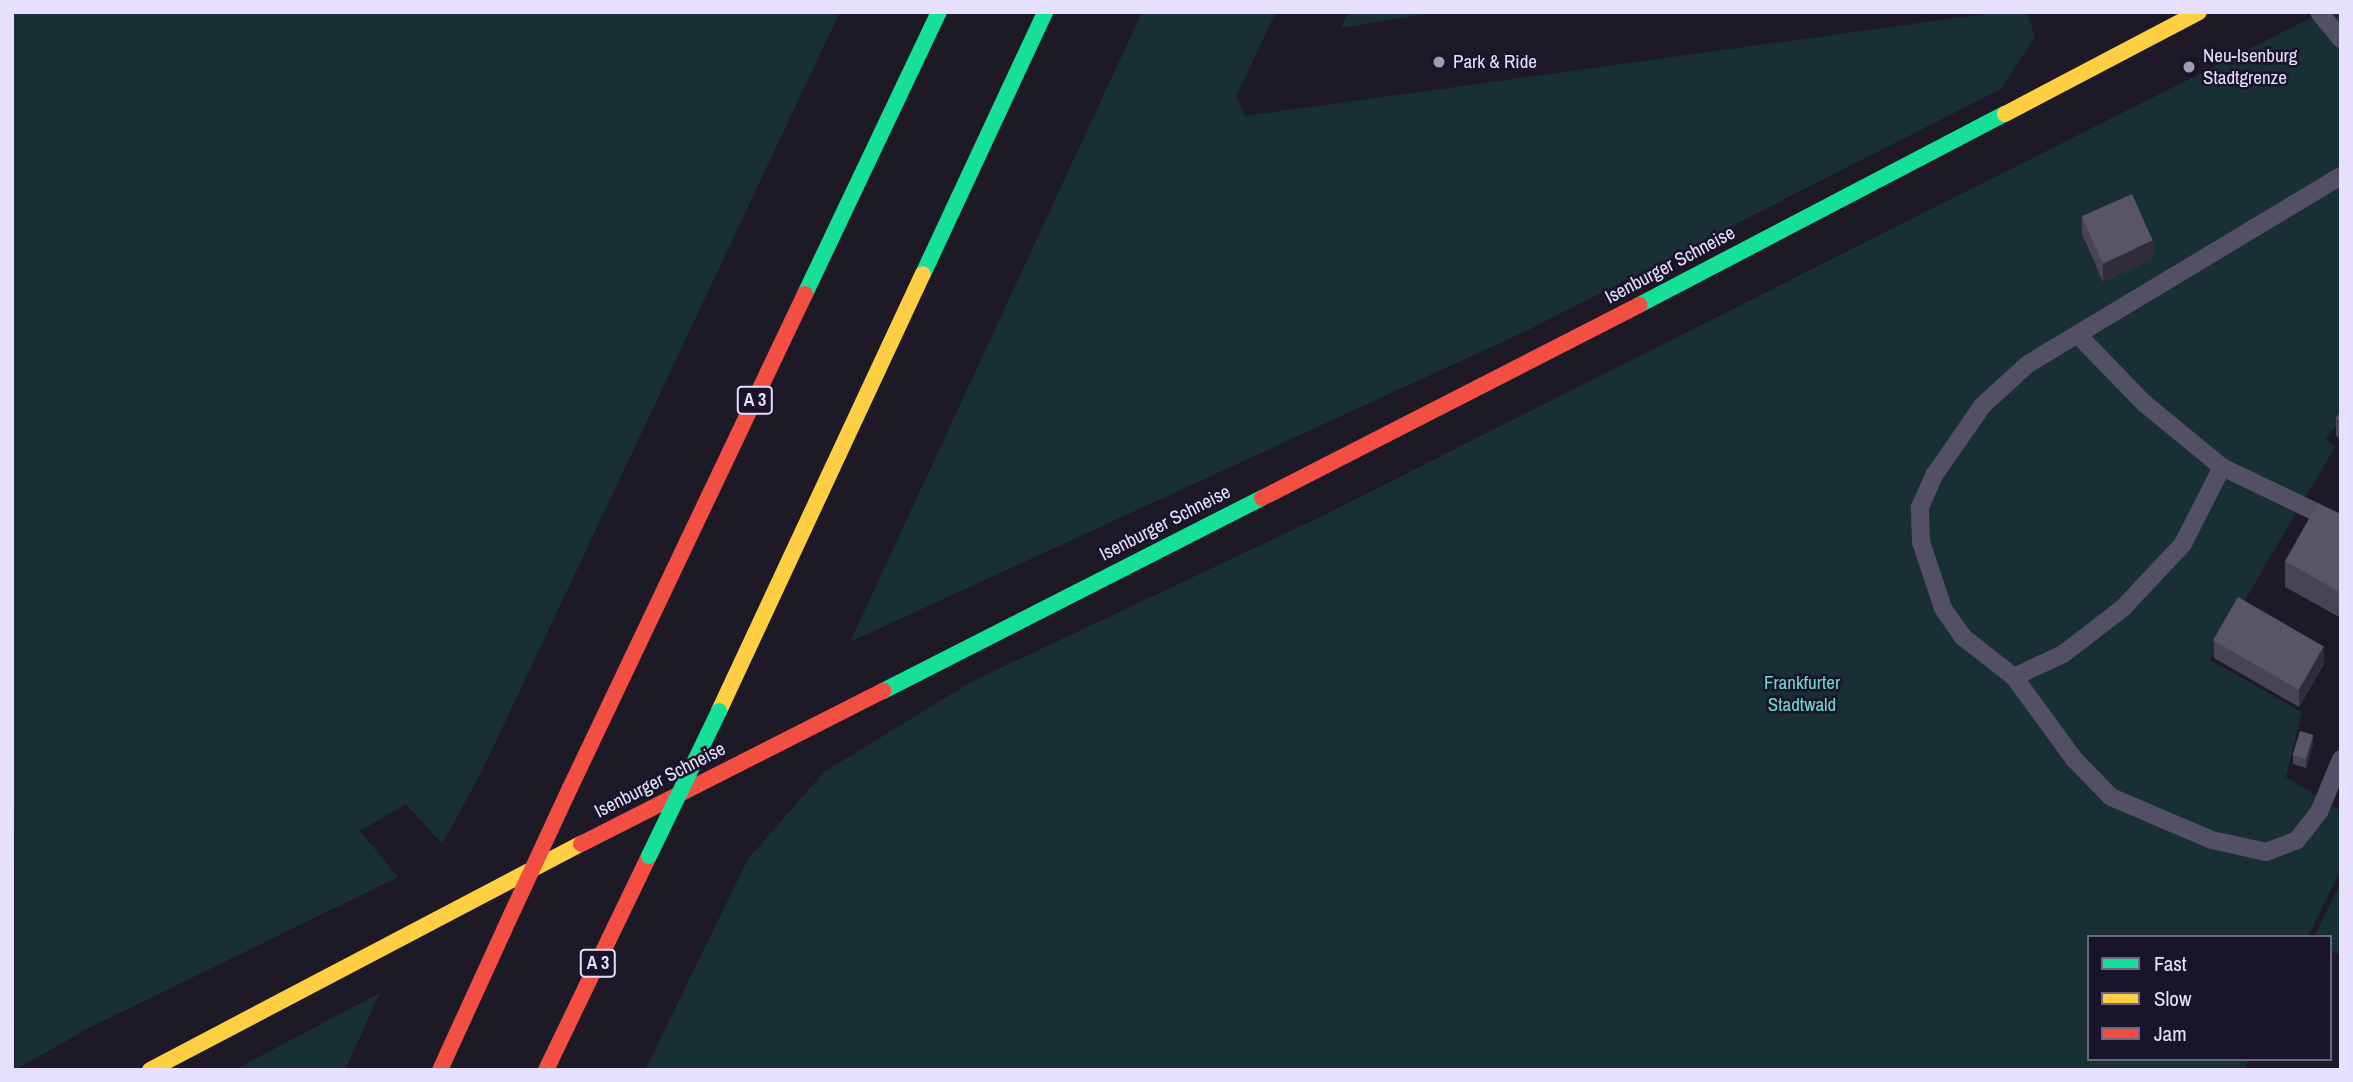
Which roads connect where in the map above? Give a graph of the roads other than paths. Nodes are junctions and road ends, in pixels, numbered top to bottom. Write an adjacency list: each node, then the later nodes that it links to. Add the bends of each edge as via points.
1 (939, 12): 13 (main road, A 3, bridge)
2 (1045, 12): 14 (main road, A 3, bridge)
3 (2199, 12): 12 (main road, Isenburger Schneise, via 1513,371 441,915)
4 (2319, 12): 5 (lane)
5 (2341, 39)
6 (2341, 176): 7 (lane)
7 (2078, 335): 8 (lane, via 2144,403); 10 (lane, via 2028,363 1982,406 1936,474 1920,507 1921,542 1943,608 1963,637)
8 (2222, 467): 9 (lane); 10 (lane, via 2183,544 2123,608 2063,654)
9 (2341, 524)
10 (2014, 677): 11 (lane, via 2074,759 2111,797 2211,840 2266,852 2297,840 2319,813)
11 (2341, 759)
12 (150, 1070)
13 (440, 1070)
14 (546, 1070)

